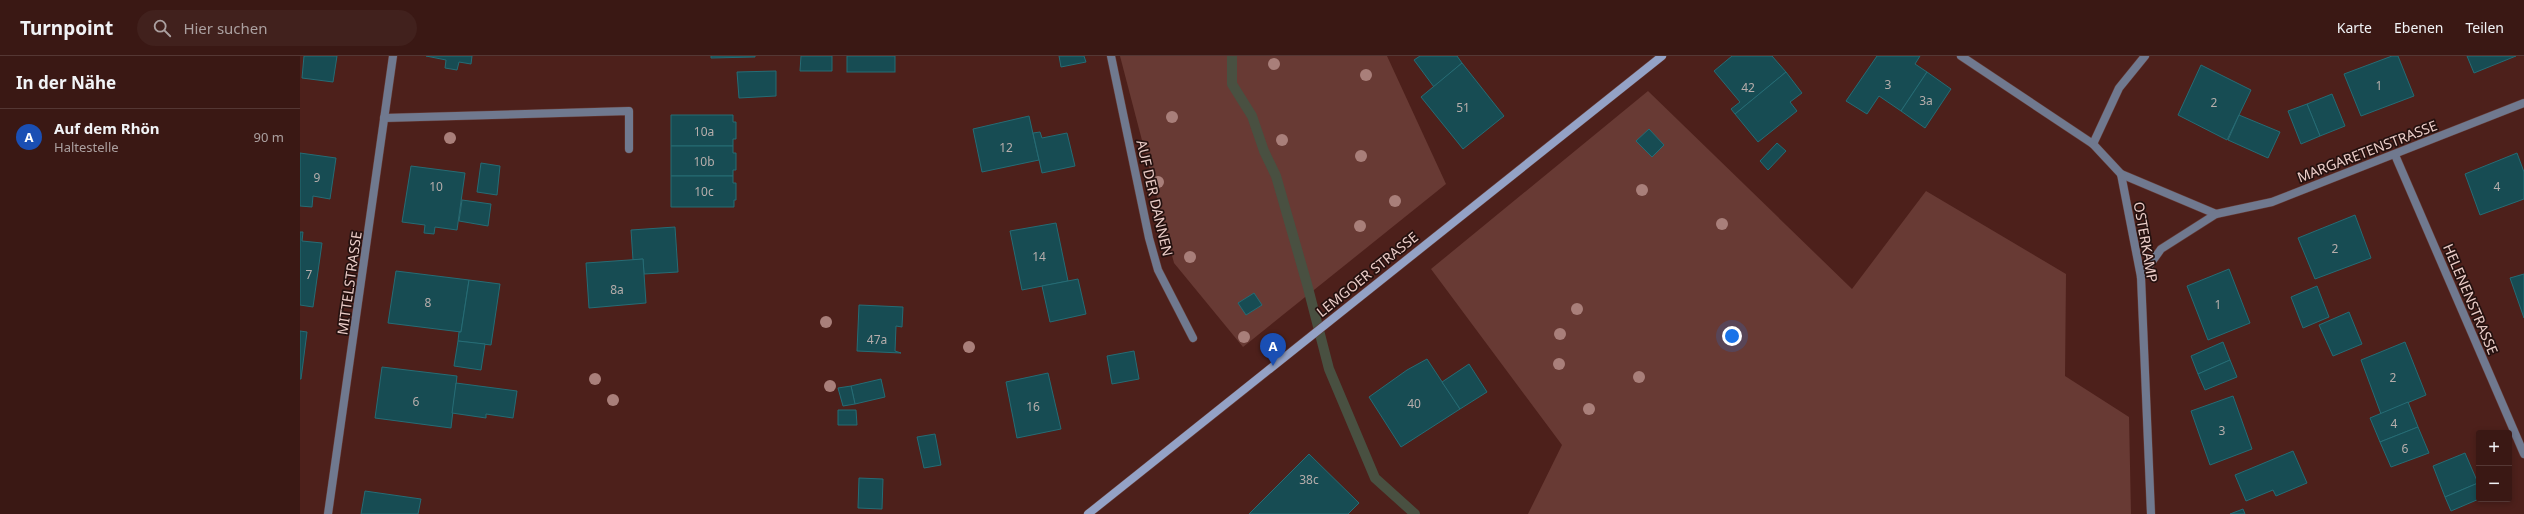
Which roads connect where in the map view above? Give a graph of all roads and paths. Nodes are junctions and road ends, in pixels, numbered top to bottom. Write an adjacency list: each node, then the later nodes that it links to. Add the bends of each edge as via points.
1 (393, 56): 7 (street, MITTELSTRASSE)
2 (1111, 56): 14 (street, AUF DER DANNEN, via 1156,264)
3 (1662, 56): 17 (main road, LEMGOER STRASSE)
4 (1961, 56): 8 (street)
5 (2145, 56): 8 (street, via 2119,88)
6 (2524, 103): 10 (street, MARGARETENSTRASSE)
7 (384, 118): 9 (street, via 629,111); 16 (street, MITTELSTRASSE)
8 (2092, 144): 11 (street)
9 (629, 149)
10 (2395, 155): 12 (street, MARGARETENSTRASSE, via 2272,202); 15 (street, HELENENSTRASSE)
11 (2121, 174): 12 (street); 13 (street, OSTERKAMP)
12 (2216, 214): 13 (street, MARGARETENSTRASSE, via 2161,249)
13 (2141, 278): 18 (street, OSTERKAMP)
14 (1193, 338)
15 (2524, 454)
16 (328, 514)
17 (1088, 514)
18 (2151, 514)

